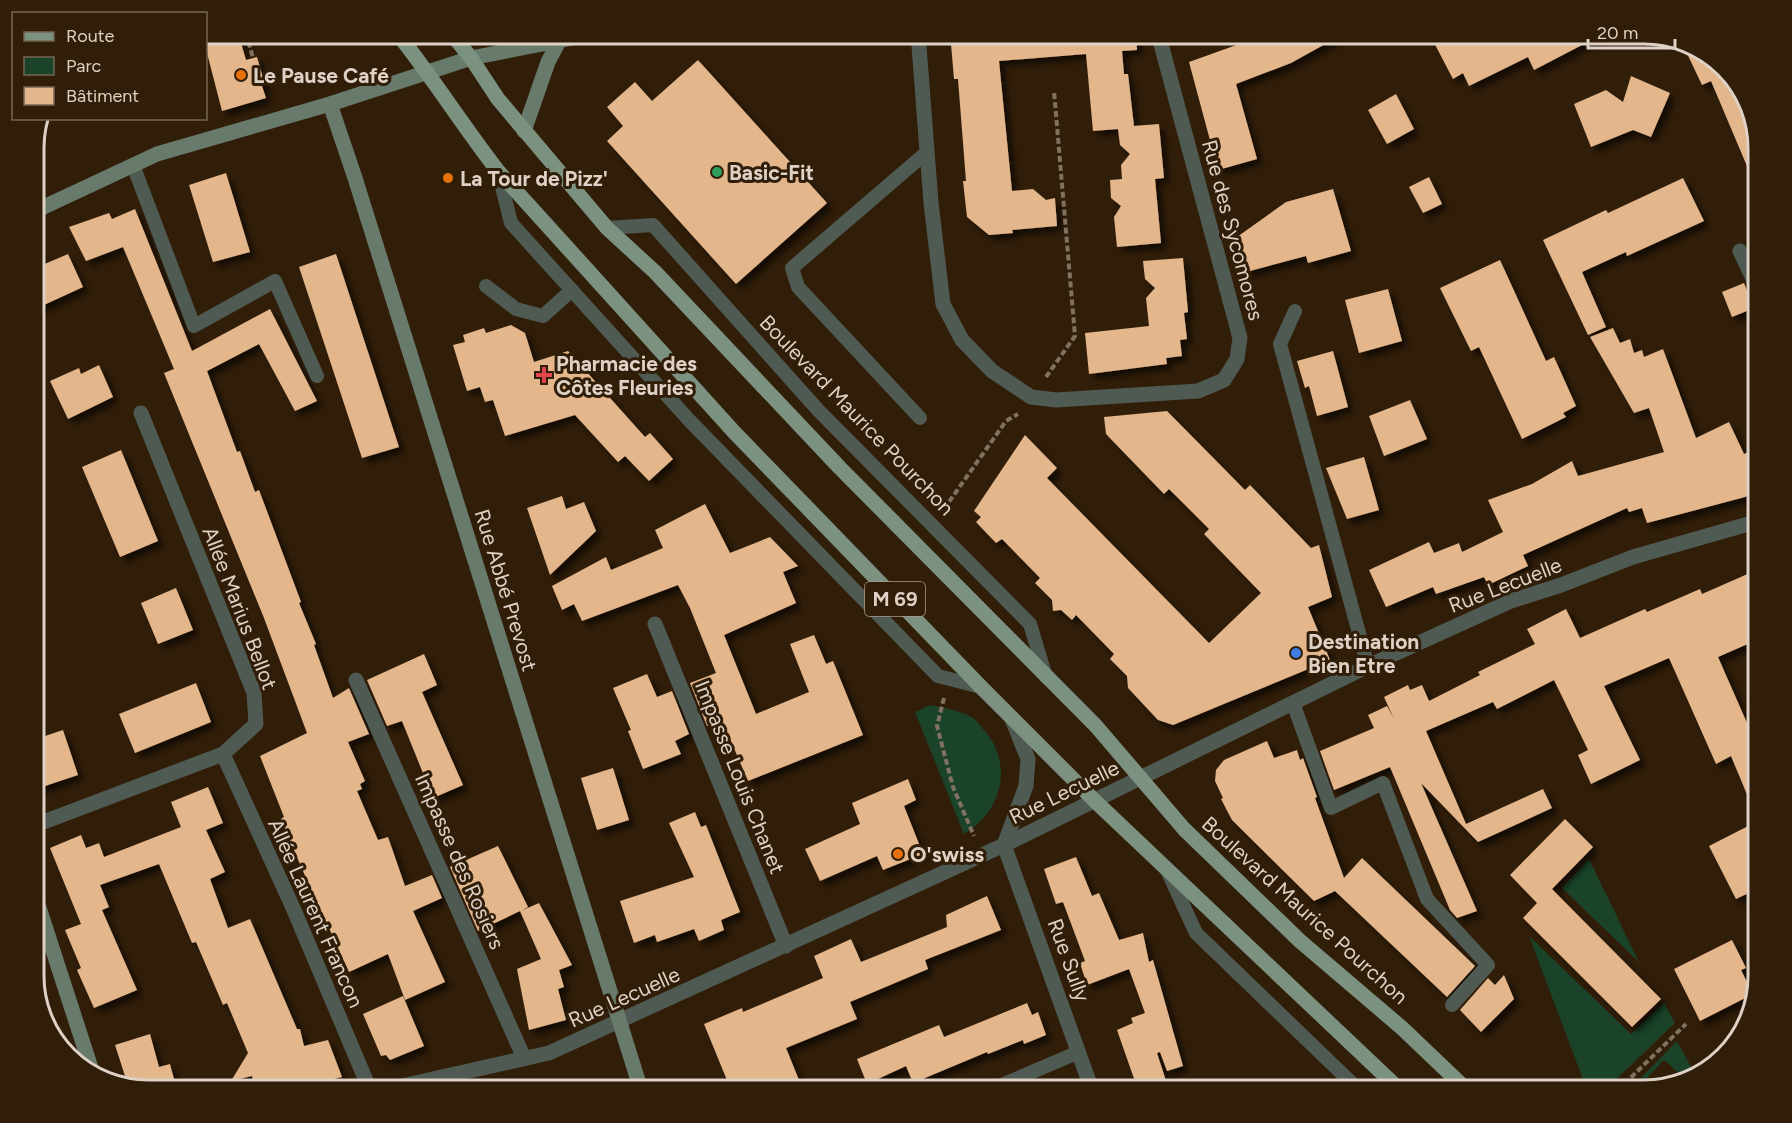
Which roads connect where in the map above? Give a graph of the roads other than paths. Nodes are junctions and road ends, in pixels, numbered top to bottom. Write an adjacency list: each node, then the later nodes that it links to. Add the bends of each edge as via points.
1 (406, 44): 8 (main road, M 69)
2 (460, 44): 7 (main road, M 69)
3 (543, 44): 7 (street)
4 (557, 44): 10 (street)
5 (919, 44): 11 (street, Rue des Sycomores)
6 (1161, 44): 11 (street, Rue des Sycomores, via 1240,338 1237,359 1224,380 1198,391 1056,400 1031,397 992,371 962,340 943,304)
7 (471, 58): 8 (street); 10 (main road, Boulevard Maurice Pourchon / M 69)
8 (428, 72): 9 (street); 13 (main road, M 69)
9 (330, 104): 12 (street, via 157,154); 41 (street, Rue Abbé Prevost)
10 (524, 131): 15 (main road, Boulevard Maurice Pourchon / M 69)
11 (927, 152): 23 (lane, via 792,268 798,287)
12 (133, 165): 14 (street); 21 (lane, via 194,326 275,281)
13 (498, 171): 19 (lane, via 511,223); 29 (main road, M 69, via 734,432)
14 (44, 207)
15 (607, 228): 27 (main road, Boulevard Maurice Pourchon / M 69, via 655,272 840,468); 27 (lane, Boulevard Maurice Pourchon, via 653,225 818,410 1030,624)
16 (1740, 251): 17 (street)
17 (1748, 268)
18 (486, 286): 19 (lane, via 516,309 543,316)
19 (572, 290): 29 (lane, via 689,420 938,676)
20 (1295, 311): 26 (lane, via 1280,344)
21 (317, 376)
22 (141, 412): 32 (street, Allée Marius Bellot, via 254,693 256,724)
23 (920, 418)
24 (1748, 524): 26 (street, Rue Lecuelle, via 1633,557 1511,601)
25 (656, 624): 39 (street, Impasse Louis Chanet)
26 (1368, 666): 30 (street, Rue Lecuelle)
27 (1046, 677): 33 (main road, Boulevard Maurice Pourchon / M 69)
28 (356, 680): 43 (street, Impasse des Rosiers)
29 (981, 687): 31 (main road, M 69)
30 (1293, 703): 33 (street, Rue Lecuelle); 40 (lane, via 1331,808 1383,783 1427,900 1488,965)
31 (1012, 719): 34 (main road, M 69); 36 (street, via 1028,759 1026,786)
32 (223, 754): 35 (street, Allée Marius Bellot); 45 (street, Allée Laurent Francon)
33 (1141, 778): 34 (street, Rue Lecuelle); 52 (main road, Boulevard Maurice Pourchon / M 69, via 1184,829 1292,933)
34 (1095, 801): 36 (street, Rue Lecuelle); 37 (main road, M 69)
35 (44, 822)
36 (1004, 845): 39 (street, Rue Lecuelle); 42 (street, Rue Sully)
37 (1166, 868): 50 (lane, via 1196,933); 51 (main road, M 69)
38 (44, 938): 44 (street)
39 (786, 946): 41 (street, Rue Lecuelle)
40 (1452, 1005)
41 (620, 1022): 43 (street, Rue Lecuelle, via 549,1053); 47 (street, Rue Abbé Prevost)
42 (1079, 1052): 48 (lane); 49 (street, Rue Sully)
43 (524, 1058): 46 (street, Rue Lecuelle)
44 (88, 1060)
45 (365, 1079)
46 (432, 1079)
47 (638, 1079)
48 (1016, 1079)
49 (1088, 1079)
50 (1348, 1079)
51 (1388, 1079)
52 (1455, 1079)

